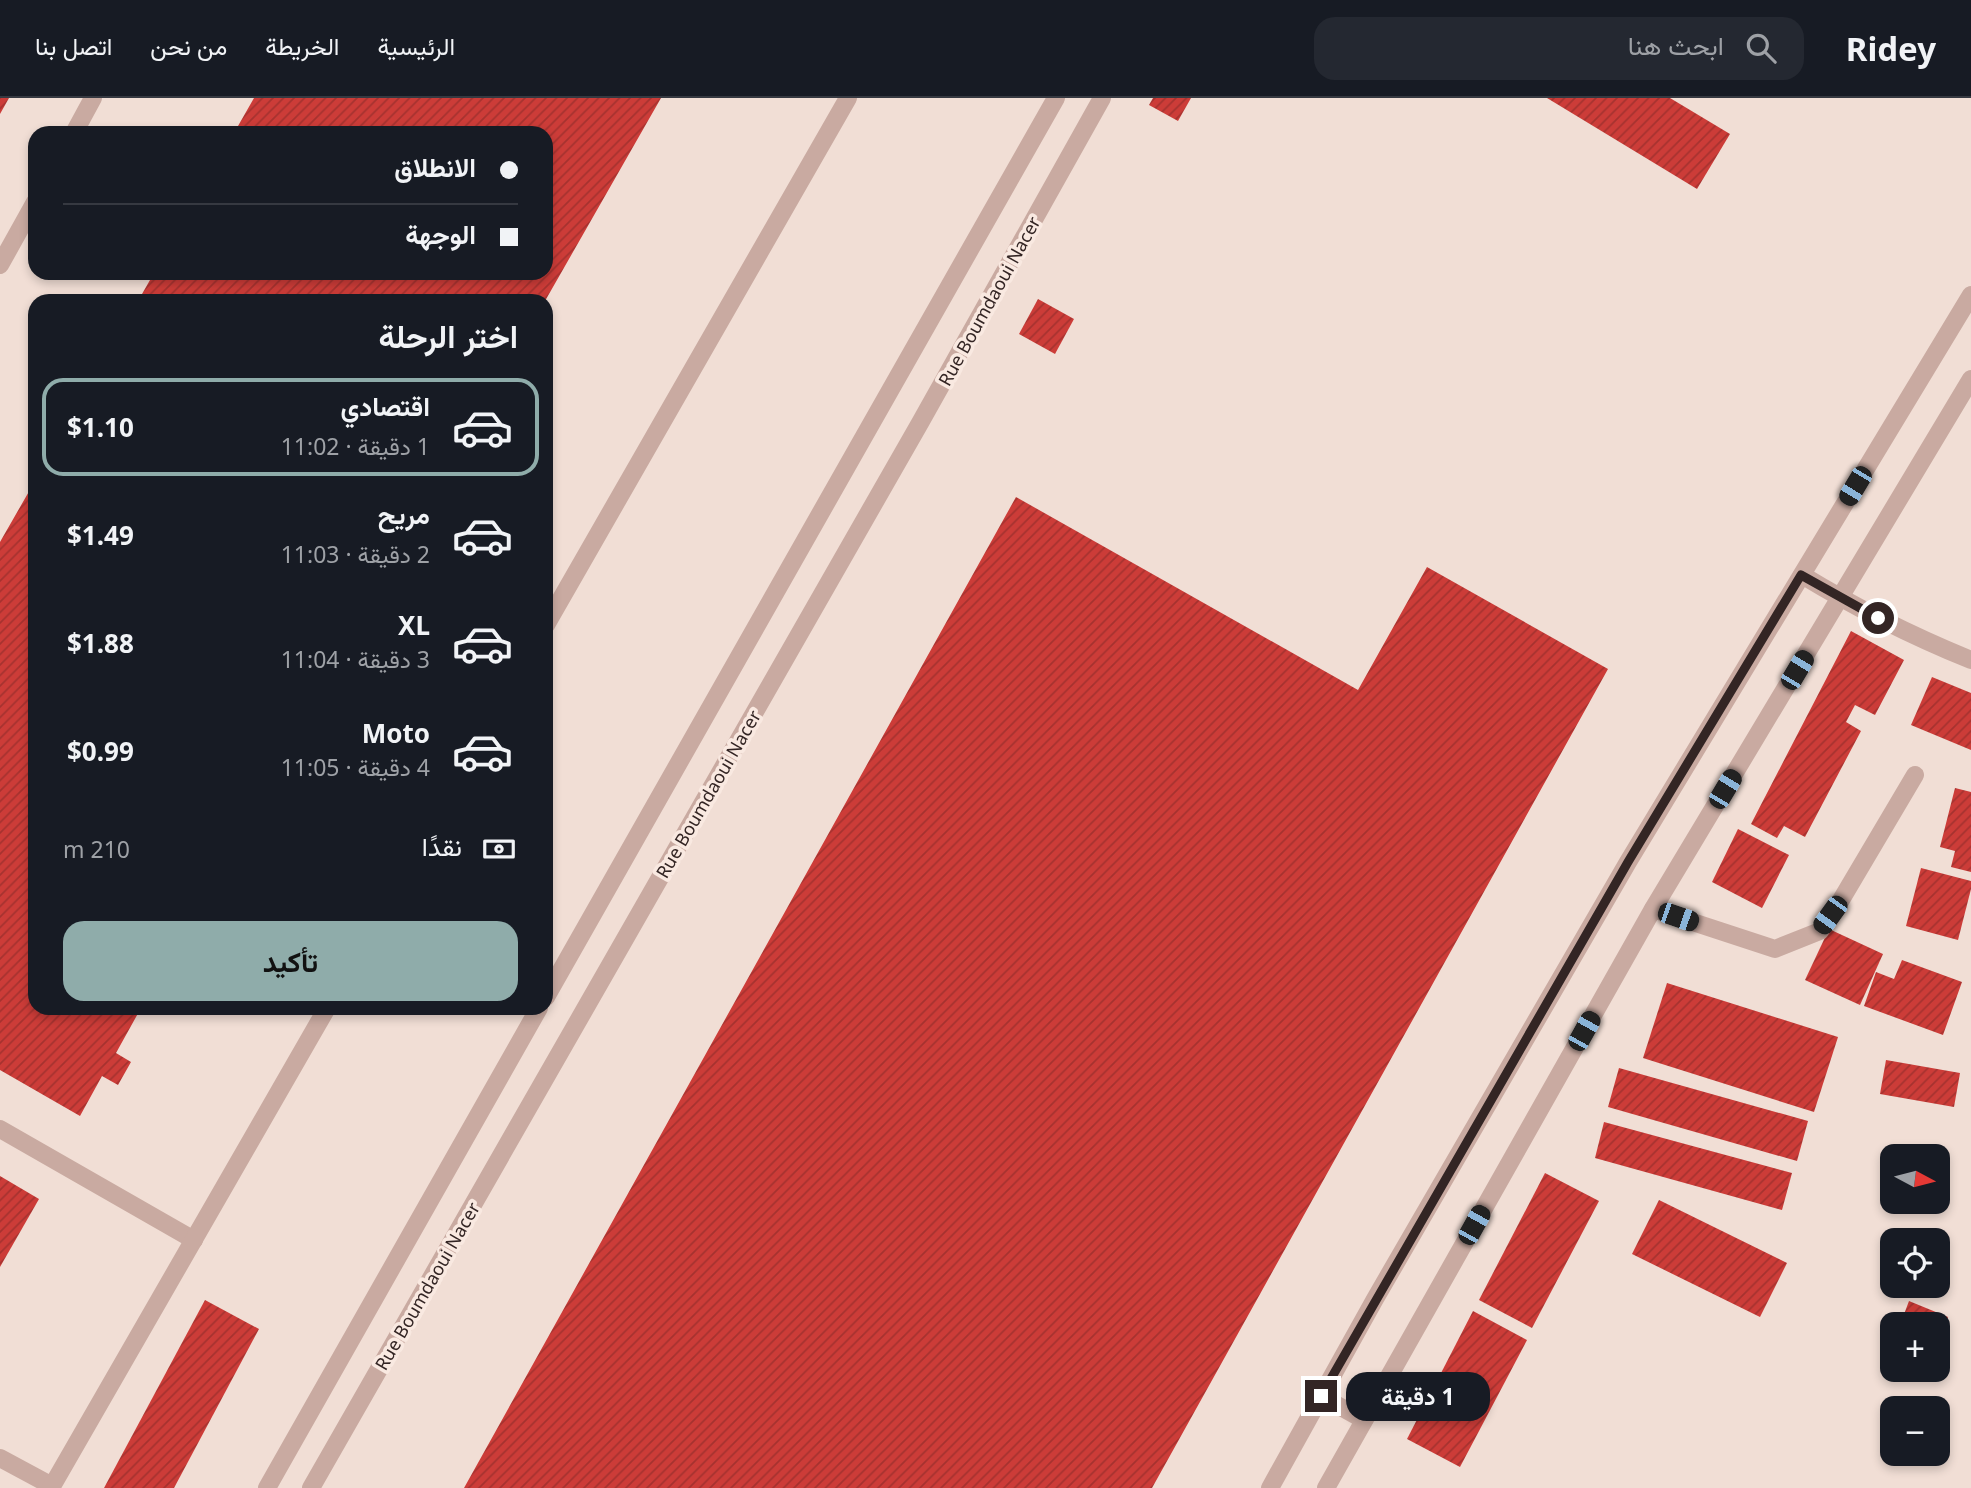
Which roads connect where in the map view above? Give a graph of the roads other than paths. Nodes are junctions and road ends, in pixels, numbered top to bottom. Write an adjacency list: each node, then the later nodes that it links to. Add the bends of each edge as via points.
1 (93, 98): 5 (street)
2 (848, 98): 12 (street)
3 (1056, 98): 16 (street)
4 (1102, 98): 26 (street, Rue Boumdaoui Nacer)
5 (78, 126)
6 (28, 214): 7 (street)
7 (0, 264)
8 (1971, 295): 10 (street)
9 (1971, 379): 11 (street)
10 (1801, 575): 11 (street); 21 (street, via 1628,862)
11 (1839, 598): 13 (street); 15 (street)
12 (553, 613)
13 (1971, 660)
14 (1914, 775): 15 (street, via 1819,930 1775,949)
15 (1653, 909): 22 (street)
16 (553, 984)
17 (323, 1015): 20 (street)
18 (536, 1015): 25 (street)
19 (0, 1129): 20 (street)
20 (194, 1240): 24 (street)
21 (1321, 1396): 22 (street); 27 (street)
22 (1364, 1420): 28 (street)
23 (0, 1458): 24 (street)
24 (52, 1487)
25 (267, 1488)
26 (311, 1488)
27 (1270, 1488)
28 (1326, 1488)

